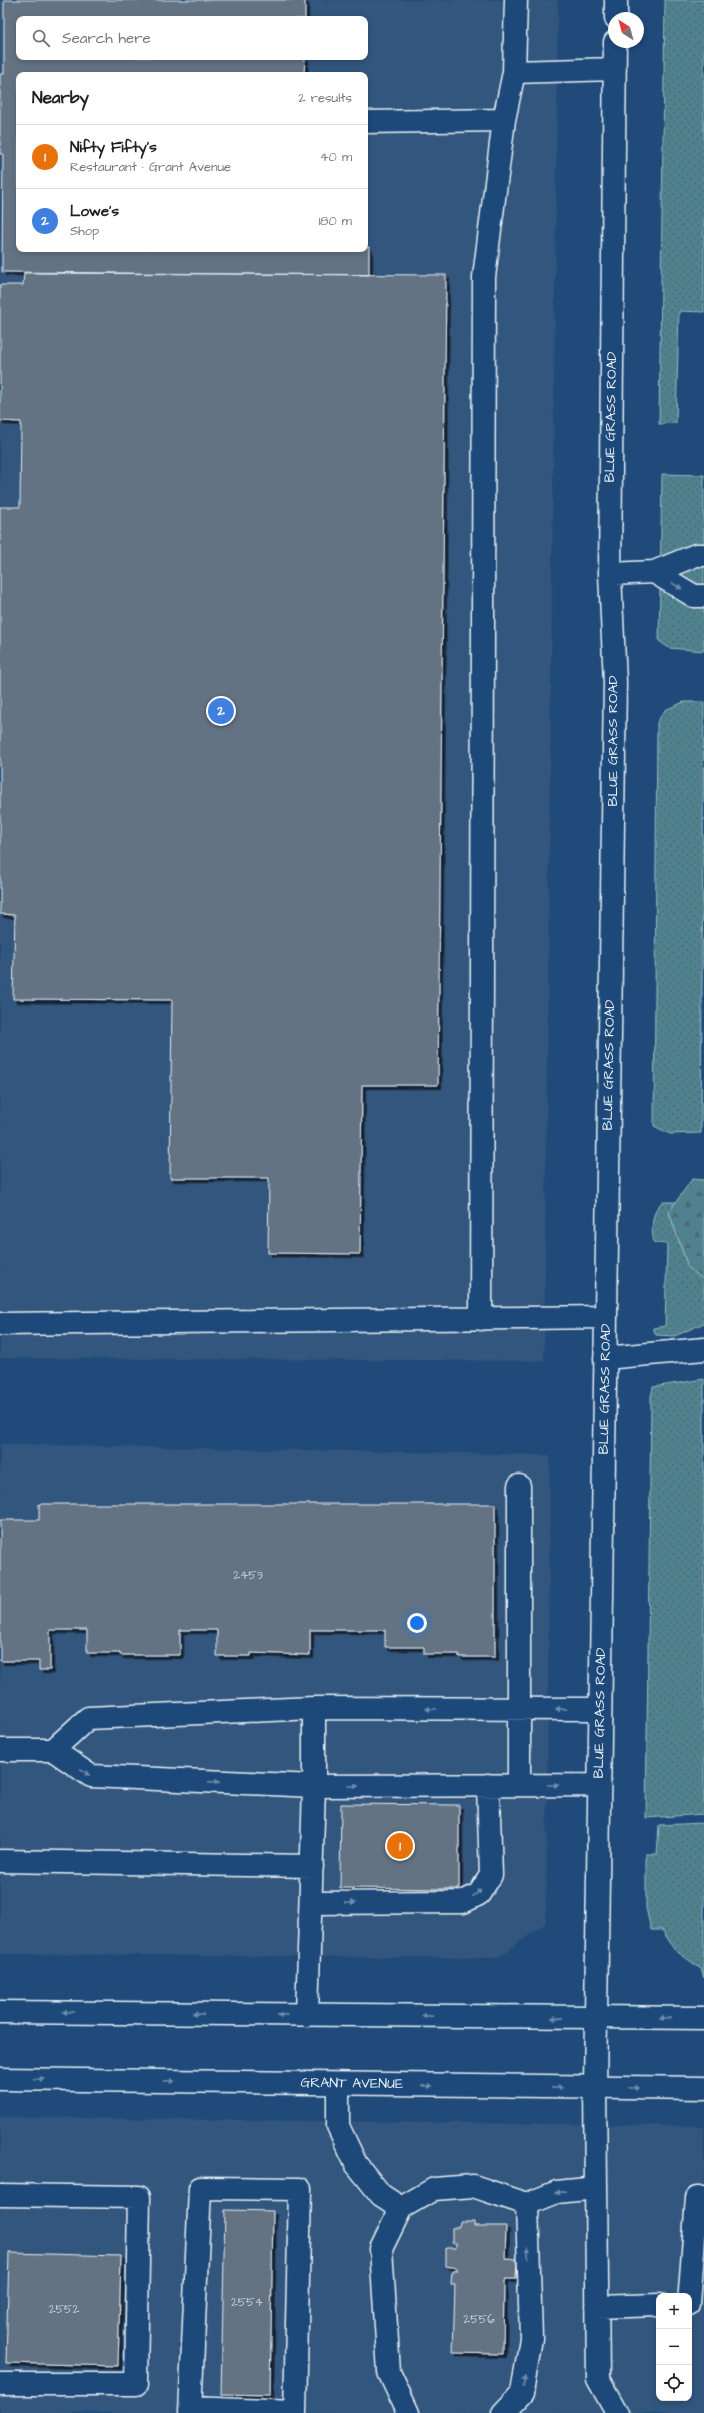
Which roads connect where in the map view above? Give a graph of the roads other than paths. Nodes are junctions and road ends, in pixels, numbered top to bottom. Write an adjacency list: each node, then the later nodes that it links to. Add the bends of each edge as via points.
1 (516, 0): 6 (street)
2 (616, 0): 3 (street)
3 (616, 12)
4 (616, 48): 5 (street, BLUE GRASS ROAD)
5 (615, 69): 6 (street); 11 (street, BLUE GRASS ROAD)
6 (514, 72): 7 (street)
7 (504, 120): 8 (street); 14 (street, via 484,277)
8 (368, 122)
9 (704, 555): 10 (street, via 696,555)
10 (654, 572): 11 (street); 12 (street, one-way to 12, via 694,596)
11 (610, 574): 13 (street, BLUE GRASS ROAD, via 615,683)
12 (704, 596)
13 (606, 1317): 14 (street); 17 (street, BLUE GRASS ROAD)
14 (481, 1319): 15 (street)
15 (0, 1324)
16 (704, 1349): 17 (street)
17 (605, 1358): 21 (street, BLUE GRASS ROAD)
18 (518, 1486): 20 (street)
19 (314, 1708): 20 (street, one-way to 19); 23 (street, via 88,1718); 26 (street)
20 (519, 1709): 21 (street, one-way to 20); 24 (street)
21 (600, 1709): 25 (street, BLUE GRASS ROAD)
22 (0, 1750): 23 (street)
23 (53, 1750): 26 (street, one-way to 26, via 91,1776)
24 (519, 1785): 25 (street, one-way to 25); 27 (street)
25 (599, 1785): 33 (street, BLUE GRASS ROAD)
26 (314, 1786): 27 (street, one-way to 27); 29 (street)
27 (488, 1786): 30 (street, one-way to 27, via 463,1902 479,1894 491,1875)
28 (0, 1860): 29 (street)
29 (312, 1866): 30 (street)
30 (311, 1903): 32 (street)
31 (0, 2012): 32 (street, one-way to 31)
32 (307, 2015): 33 (street, one-way to 32)
33 (596, 2018): 34 (street, one-way to 33); 37 (street, BLUE GRASS ROAD)
34 (704, 2018)
35 (0, 2079): 36 (street, GRANT AVENUE, one-way to 36)
36 (338, 2084): 37 (street, GRANT AVENUE, one-way to 37); 43 (street, via 338,2126 356,2164 380,2195)
37 (595, 2088): 38 (street, GRANT AVENUE, one-way to 38); 39 (street, BLUE GRASS ROAD)
38 (704, 2088)
39 (596, 2188): 42 (street, one-way to 42, via 557,2192); 48 (street, BLUE GRASS ROAD)
40 (0, 2195): 49 (street, via 140,2197 136,2384)
41 (704, 2198): 44 (street, via 698,2198)
42 (527, 2204): 43 (street, via 473,2186 434,2189); 53 (street, one-way to 42, via 522,2393 530,2338)
43 (401, 2208): 52 (street, via 381,2249 389,2372)
44 (690, 2293)
45 (692, 2304): 46 (street)
46 (704, 2304)
47 (656, 2305): 48 (street)
48 (597, 2307): 54 (street, BLUE GRASS ROAD, via 598,2379)
49 (0, 2384)
50 (190, 2411): 51 (street); 51 (street, via 200,2188 300,2189)
51 (295, 2412)
52 (408, 2413)
53 (503, 2413)
54 (617, 2413)

